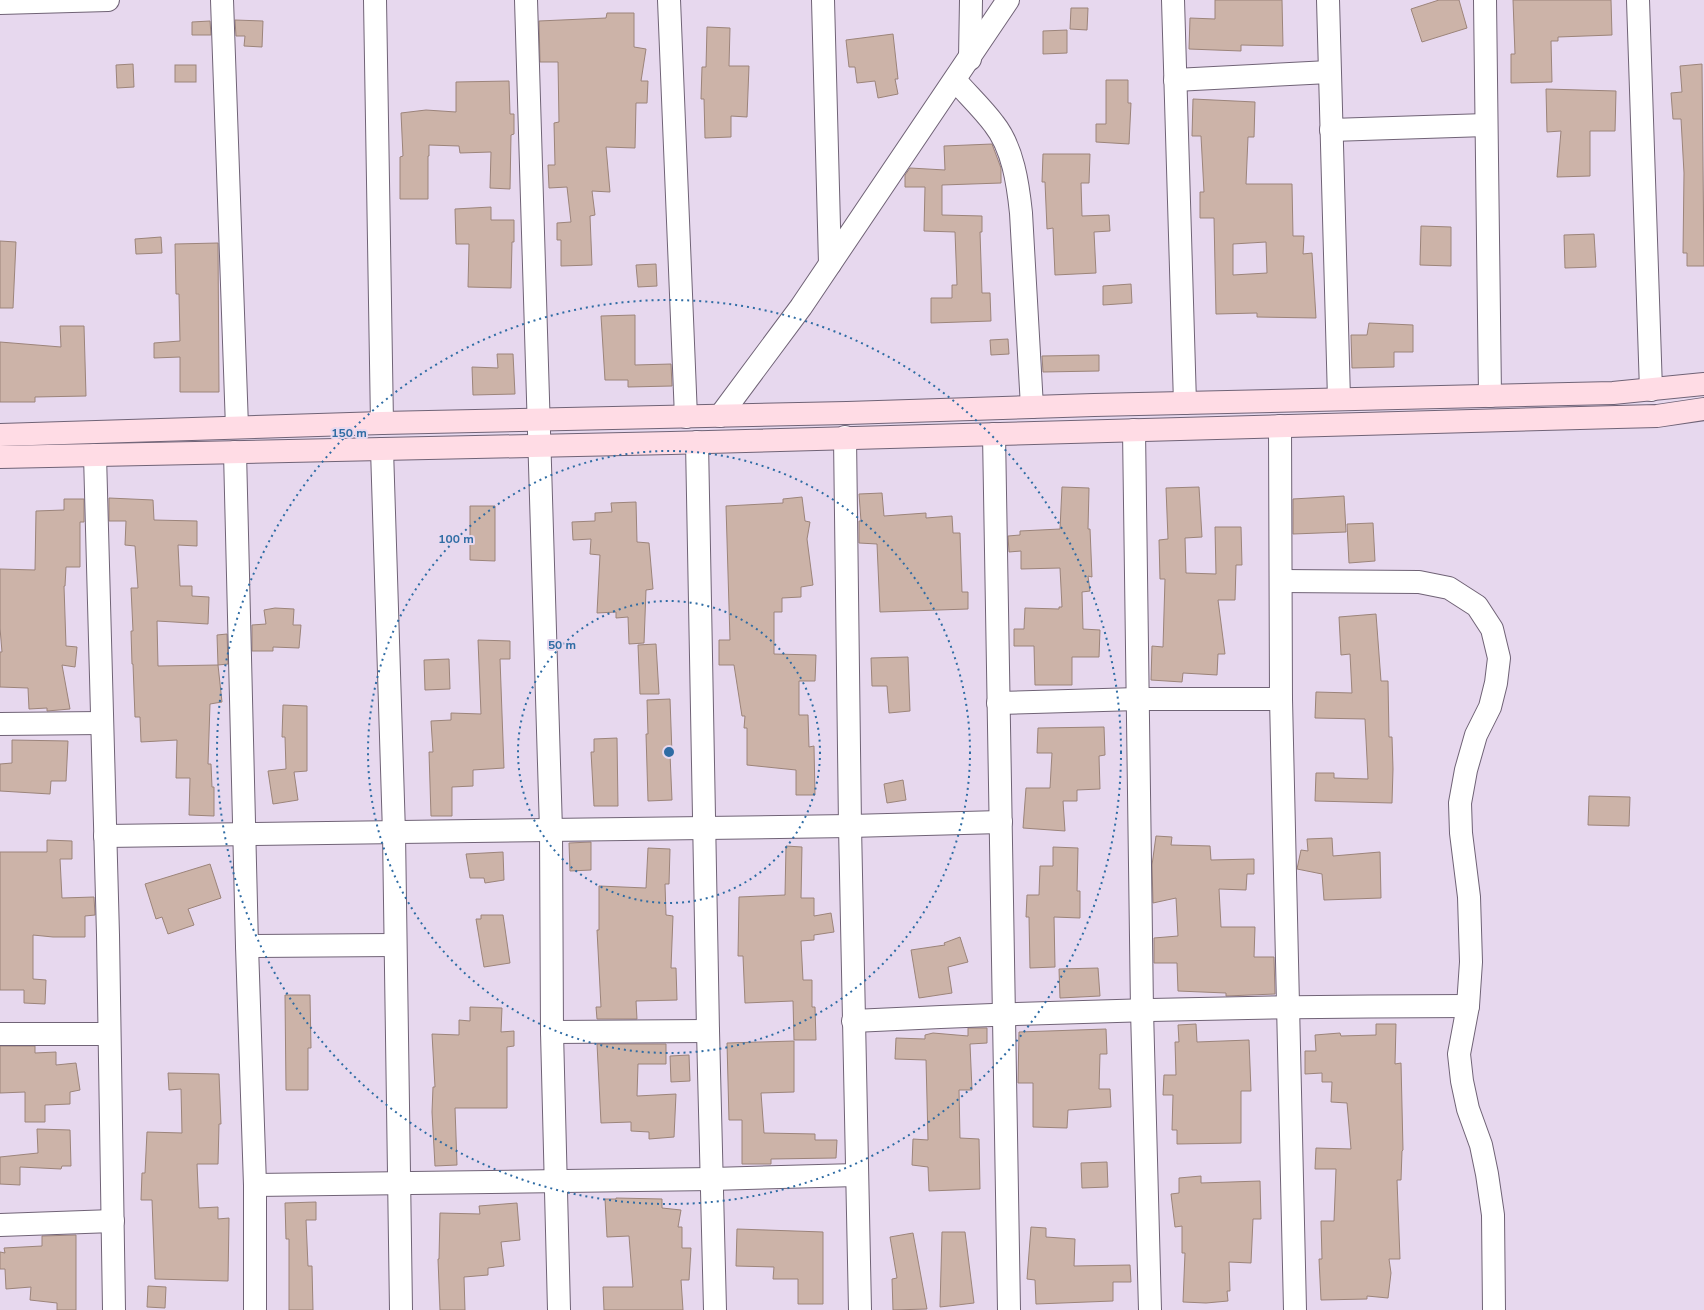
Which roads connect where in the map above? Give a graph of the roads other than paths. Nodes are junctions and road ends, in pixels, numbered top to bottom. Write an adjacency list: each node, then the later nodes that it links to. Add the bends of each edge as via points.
1 (108, 0): 13 (street)
2 (222, 0): 33 (street)
3 (375, 0): 31 (street)
4 (526, 0): 30 (street)
5 (669, 0): 29 (street)
6 (824, 0): 20 (street)
7 (971, 0): 14 (street)
8 (1008, 0): 14 (street)
9 (1173, 0): 17 (street)
10 (1328, 0): 15 (street)
11 (1485, 0): 18 (street)
12 (1638, 0): 22 (street)
13 (0, 3)
14 (970, 59): 16 (street)
15 (1329, 72): 17 (street); 19 (street)
16 (955, 80): 20 (street); 26 (street, via 995,125 1007,148 1018,188)
17 (1175, 80): 25 (street)
18 (1486, 125): 19 (street); 23 (street)
19 (1331, 130): 24 (street)
20 (830, 264): 28 (street, via 772,348)
21 (1704, 384): 22 (main road)
22 (1651, 390): 23 (main road)
23 (1490, 396): 24 (main road)
24 (1339, 399): 25 (main road)
25 (1184, 403): 26 (main road)
26 (1032, 407): 28 (main road)
27 (1704, 409): 32 (main road, via 1633,417)
28 (720, 416): 29 (main road)
29 (686, 417): 30 (main road)
30 (538, 419): 31 (main road); 39 (street)
31 (382, 423): 33 (main road)
32 (1280, 426): 34 (main road); 44 (street)
33 (237, 427): 36 (main road)
34 (1134, 430): 35 (main road); 45 (street)
35 (994, 434): 37 (main road); 47 (street)
36 (0, 435)
37 (845, 437): 38 (main road); 51 (street)
38 (697, 442): 39 (main road); 52 (street)
39 (539, 446): 40 (main road); 53 (street)
40 (382, 449): 41 (main road); 54 (street)
41 (235, 452): 42 (main road); 55 (street)
42 (95, 455): 43 (main road); 48 (street)
43 (0, 457)
44 (1281, 581): 46 (street); 60 (street, via 1419,582 1449,588 1477,606 1492,629 1499,658 1496,683 1490,707 1476,735 1460,803 1469,897 1471,962)
45 (1138, 699): 46 (street); 47 (street); 61 (street)
46 (1281, 699): 59 (street)
47 (998, 703): 50 (street)
48 (101, 723): 49 (street); 56 (street)
49 (0, 724)
50 (1001, 822): 51 (street); 62 (street)
51 (850, 826): 52 (street); 63 (street)
52 (704, 827): 53 (street); 64 (street)
53 (551, 830): 54 (street); 65 (street)
54 (394, 833): 55 (street); 57 (street)
55 (244, 834): 56 (street); 58 (street)
56 (105, 836): 67 (street)
57 (394, 944): 58 (street); 71 (street)
58 (247, 946): 72 (street)
59 (1289, 1006): 60 (street); 61 (street); 83 (street)
60 (1468, 1006): 84 (street, via 1459,1054 1467,1102 1481,1145 1493,1215)
61 (1142, 1010): 62 (street); 82 (street)
62 (1005, 1014): 63 (street); 81 (street)
63 (853, 1021): 68 (street)
64 (708, 1031): 65 (street); 69 (street)
65 (552, 1032): 70 (street)
66 (0, 1034): 67 (street)
67 (109, 1034): 73 (street)
68 (857, 1175): 69 (street); 80 (street)
69 (712, 1179): 70 (street); 79 (street)
70 (555, 1180): 71 (street); 78 (street)
71 (400, 1182): 72 (street); 77 (street)
72 (255, 1185): 76 (street)
73 (113, 1221): 74 (street); 75 (street)
74 (0, 1225)
75 (114, 1310)
76 (255, 1310)
77 (401, 1310)
78 (559, 1310)
79 (715, 1310)
80 (860, 1310)
81 (1009, 1310)
82 (1150, 1310)
83 (1295, 1310)
84 (1494, 1310)

